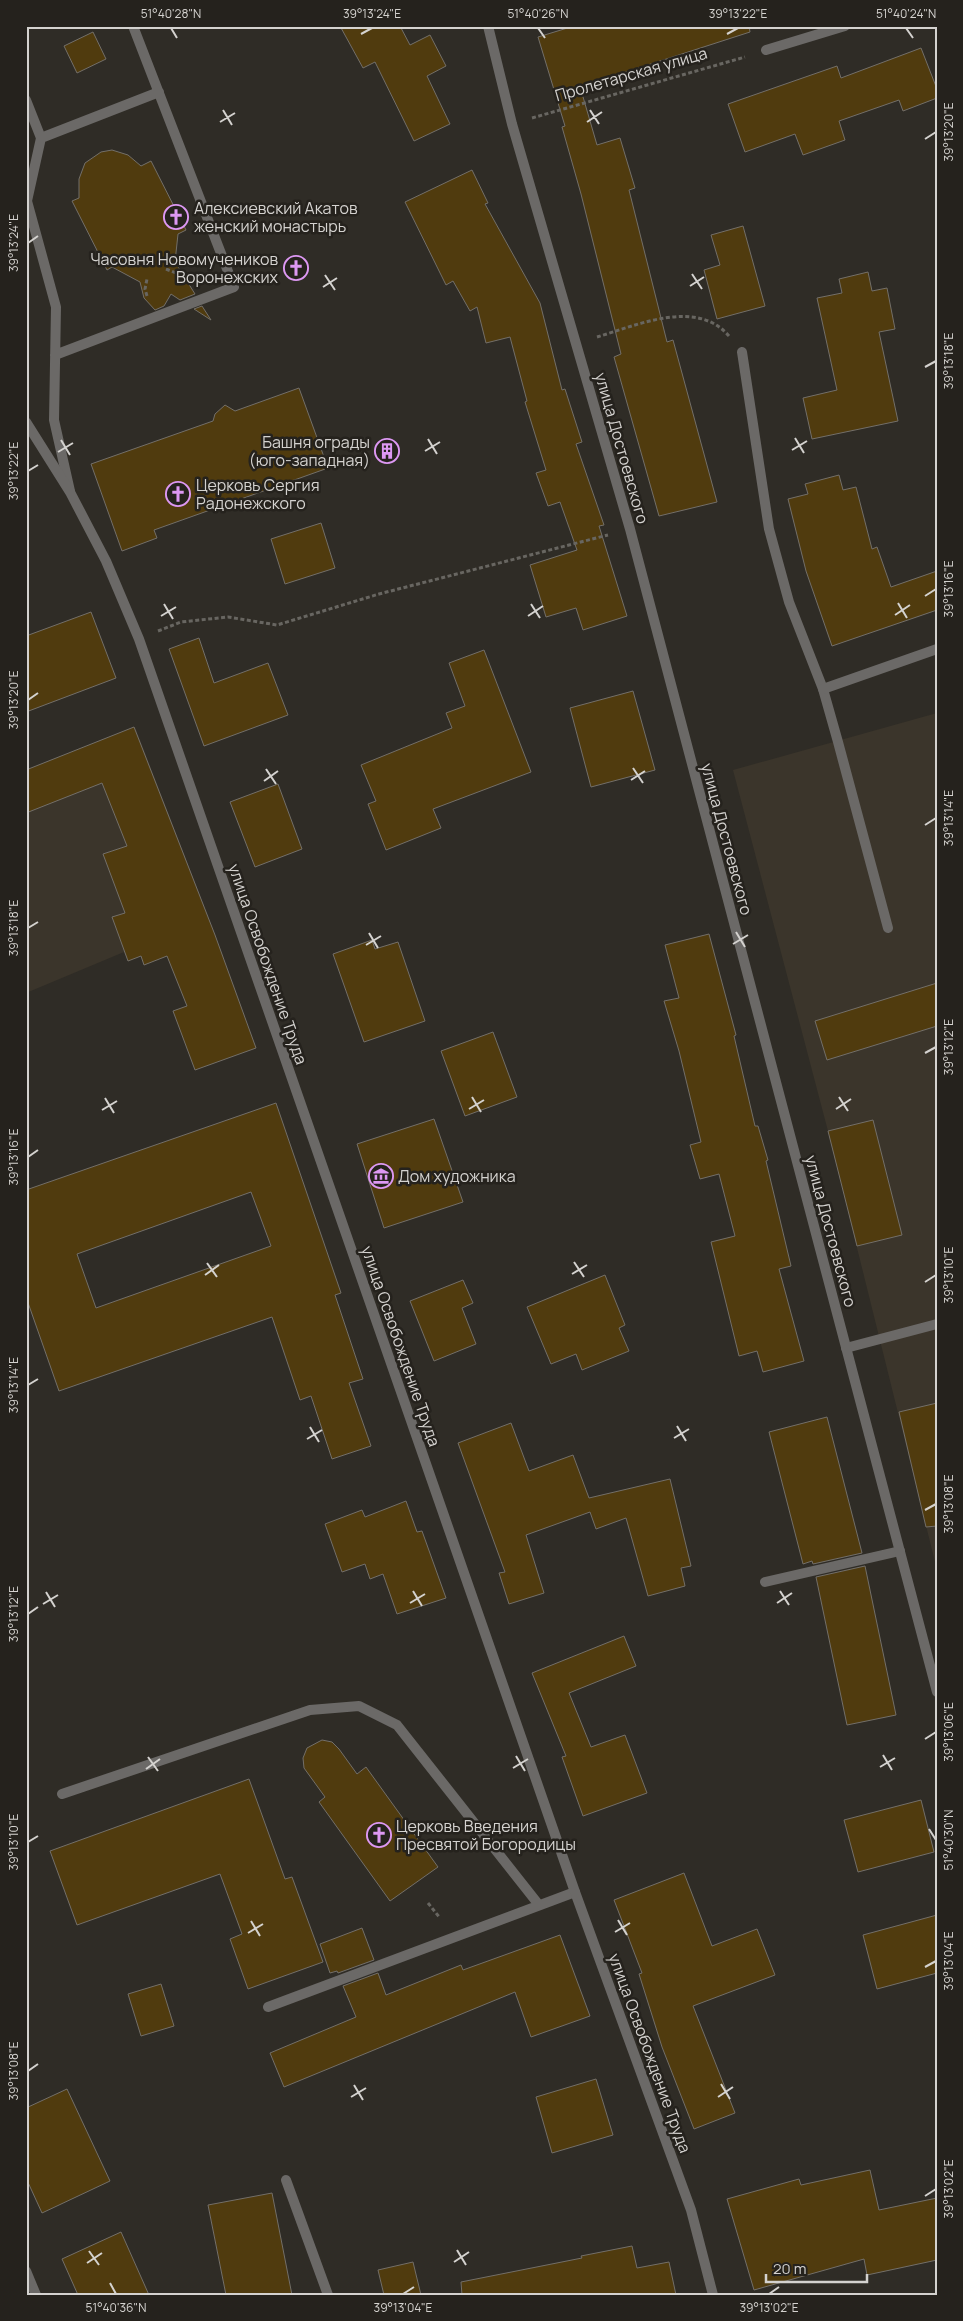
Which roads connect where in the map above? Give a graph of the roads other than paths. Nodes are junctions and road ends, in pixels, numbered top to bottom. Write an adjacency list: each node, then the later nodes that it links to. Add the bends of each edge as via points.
1 (133, 26): 5 (street)
2 (488, 26): 16 (street, улица Достоевского, via 512,124 630,529)
3 (845, 26): 4 (street)
4 (766, 50)
5 (159, 92): 7 (street); 9 (street, via 234,287)
6 (26, 100): 7 (street)
7 (41, 138): 9 (street, via 27,201 56,308)
8 (742, 352): 13 (street, via 769,529 789,602)
9 (55, 355): 11 (street, via 54,420)
10 (26, 422): 11 (street, улица Освобождение Труда)
11 (70, 492): 21 (street, улица Освобождение Труда, via 106,561 139,638)
12 (937, 649): 13 (street)
13 (822, 689): 14 (street)
14 (888, 928)
15 (937, 1324): 16 (street)
16 (846, 1348): 17 (street, улица Достоевского)
17 (900, 1552): 18 (street); 19 (street, улица Достоевского)
18 (765, 1582)
19 (937, 1692)
20 (62, 1794): 22 (street, via 310,1710 359,1706 397,1725)
21 (575, 1892): 22 (street); 28 (street, улица Освобождение Труда, via 691,2210)
22 (539, 1904): 23 (street)
23 (268, 2007)
24 (286, 2180): 27 (street)
25 (26, 2271): 26 (street)
26 (36, 2295)
27 (328, 2295)
28 (713, 2295)

